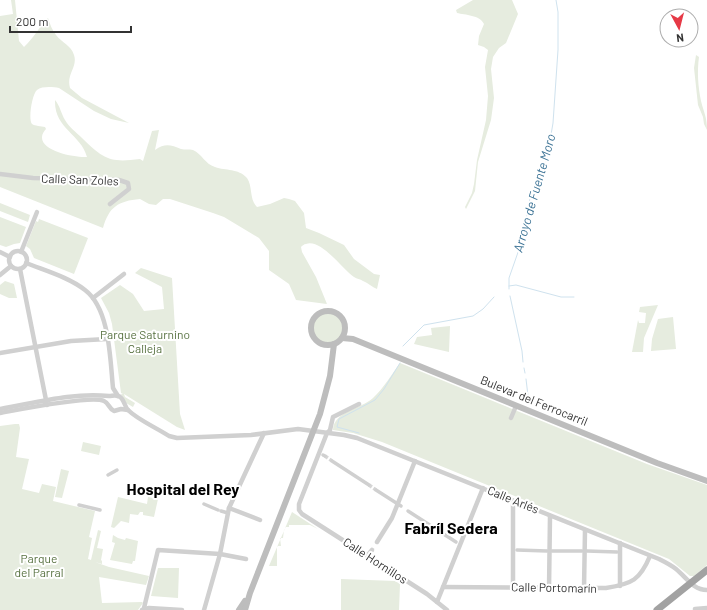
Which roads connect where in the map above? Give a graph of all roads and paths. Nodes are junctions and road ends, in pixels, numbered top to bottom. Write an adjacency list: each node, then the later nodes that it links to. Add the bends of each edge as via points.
1 (0, 174): 2 (street, Calle San Zoles, via 39,178 119,180 128,183 129,189)
2 (110, 204)
3 (37, 212): 5 (street)
4 (0, 252): 6 (street)
5 (21, 252): 6 (street, via 14,252); 7 (street, via 26,256)
6 (10, 256): 8 (street)
7 (26, 264): 9 (street); 12 (street, via 73,282)
8 (11, 266): 9 (street); 11 (street)
9 (20, 269): 16 (street)
10 (124, 274): 12 (street)
11 (0, 275)
12 (93, 298): 14 (street, via 104,318)
13 (343, 335): 15 (main road); 15 (main road, via 345,322 338,314 328,310 318,313 312,322 311,332 320,343); 25 (main road, Bulevar del Ferrocarril)
14 (107, 339): 16 (street); 18 (street)
15 (332, 344): 31 (main road, via 330,376)
16 (35, 347): 17 (street); 22 (street)
17 (0, 353)
18 (114, 388): 19 (street); 20 (street)
19 (111, 396): 20 (street); 22 (street, via 84,396); 23 (street)
20 (118, 396): 21 (street)
21 (124, 402): 27 (street); 28 (street)
22 (47, 403): 23 (street, via 103,400); 26 (street); 29 (street)
23 (108, 404): 27 (street, via 113,411)
24 (359, 404): 33 (street, via 334,417)
25 (516, 406): 30 (street); 38 (main road, Bulevar del Ferrocarril)
26 (0, 409)
27 (121, 409): 28 (street)
28 (128, 410): 32 (street, Calle Arlés, via 171,437)
29 (0, 413)
30 (511, 418)
31 (314, 431): 32 (street, Calle Arlés, via 298,429); 33 (street, Calle Arlés); 77 (main road)
32 (264, 433): 46 (street)
33 (327, 433): 35 (street, Calle Arlés, via 357,438); 64 (street, Calle Hornillos, via 299,504 299,510)
34 (332, 461): 39 (street)
35 (415, 461): 40 (street, Calle Arlés); 45 (street)
36 (117, 470): 37 (street)
37 (108, 475)
38 (707, 481)
39 (369, 485)
40 (483, 488): 42 (street, Calle Arlés); 75 (street)
41 (376, 490): 45 (street)
42 (513, 501): 50 (street, Calle Arlés); 71 (street)
43 (204, 504): 49 (street)
44 (79, 505): 47 (street)
45 (399, 505): 53 (street)
46 (229, 508): 49 (street); 51 (street)
47 (100, 510)
48 (408, 511): 54 (street)
49 (228, 513): 63 (street)
50 (550, 516): 52 (street, Calle Arlés); 72 (street)
51 (260, 520)
52 (585, 530): 55 (street, Calle Arlés); 73 (street)
53 (377, 542)
54 (456, 542)
55 (620, 543): 65 (street, Calle Arlés); 70 (street)
56 (372, 550): 64 (street)
57 (517, 550): 58 (street)
58 (547, 551)
59 (552, 551): 60 (street)
60 (582, 551)
61 (587, 551): 62 (street)
62 (617, 552)
63 (220, 554): 66 (street); 81 (street, via 158,550); 84 (street)
64 (368, 556): 78 (street, Calle Hornillos)
65 (650, 556): 69 (street, Calle Arlés, via 673,567); 70 (street, Calle Portomarín, via 640,575)
66 (246, 559)
67 (707, 570): 68 (highway)
68 (699, 576): 69 (highway); 74 (street)
69 (691, 583): 74 (street, Calle Arlés); 88 (highway)
70 (620, 586): 73 (street, Calle Portomarín)
71 (513, 588): 72 (street, Calle Portomarín); 75 (street, Calle Portomarín)
72 (549, 588): 73 (street, Calle Portomarín)
73 (584, 589)
74 (699, 589): 76 (street)
75 (442, 590): 78 (street, via 436,596); 79 (street)
76 (707, 590)
77 (250, 593): 85 (main road); 86 (main road)
78 (430, 596): 79 (street, Calle Hornillos)
79 (437, 602): 87 (street, Calle Hornillos)
80 (707, 608): 82 (street)
81 (143, 609): 83 (street)
82 (695, 609)
83 (182, 610)
84 (204, 610)
85 (239, 610)
86 (245, 610)
87 (447, 610)
88 (657, 610)

